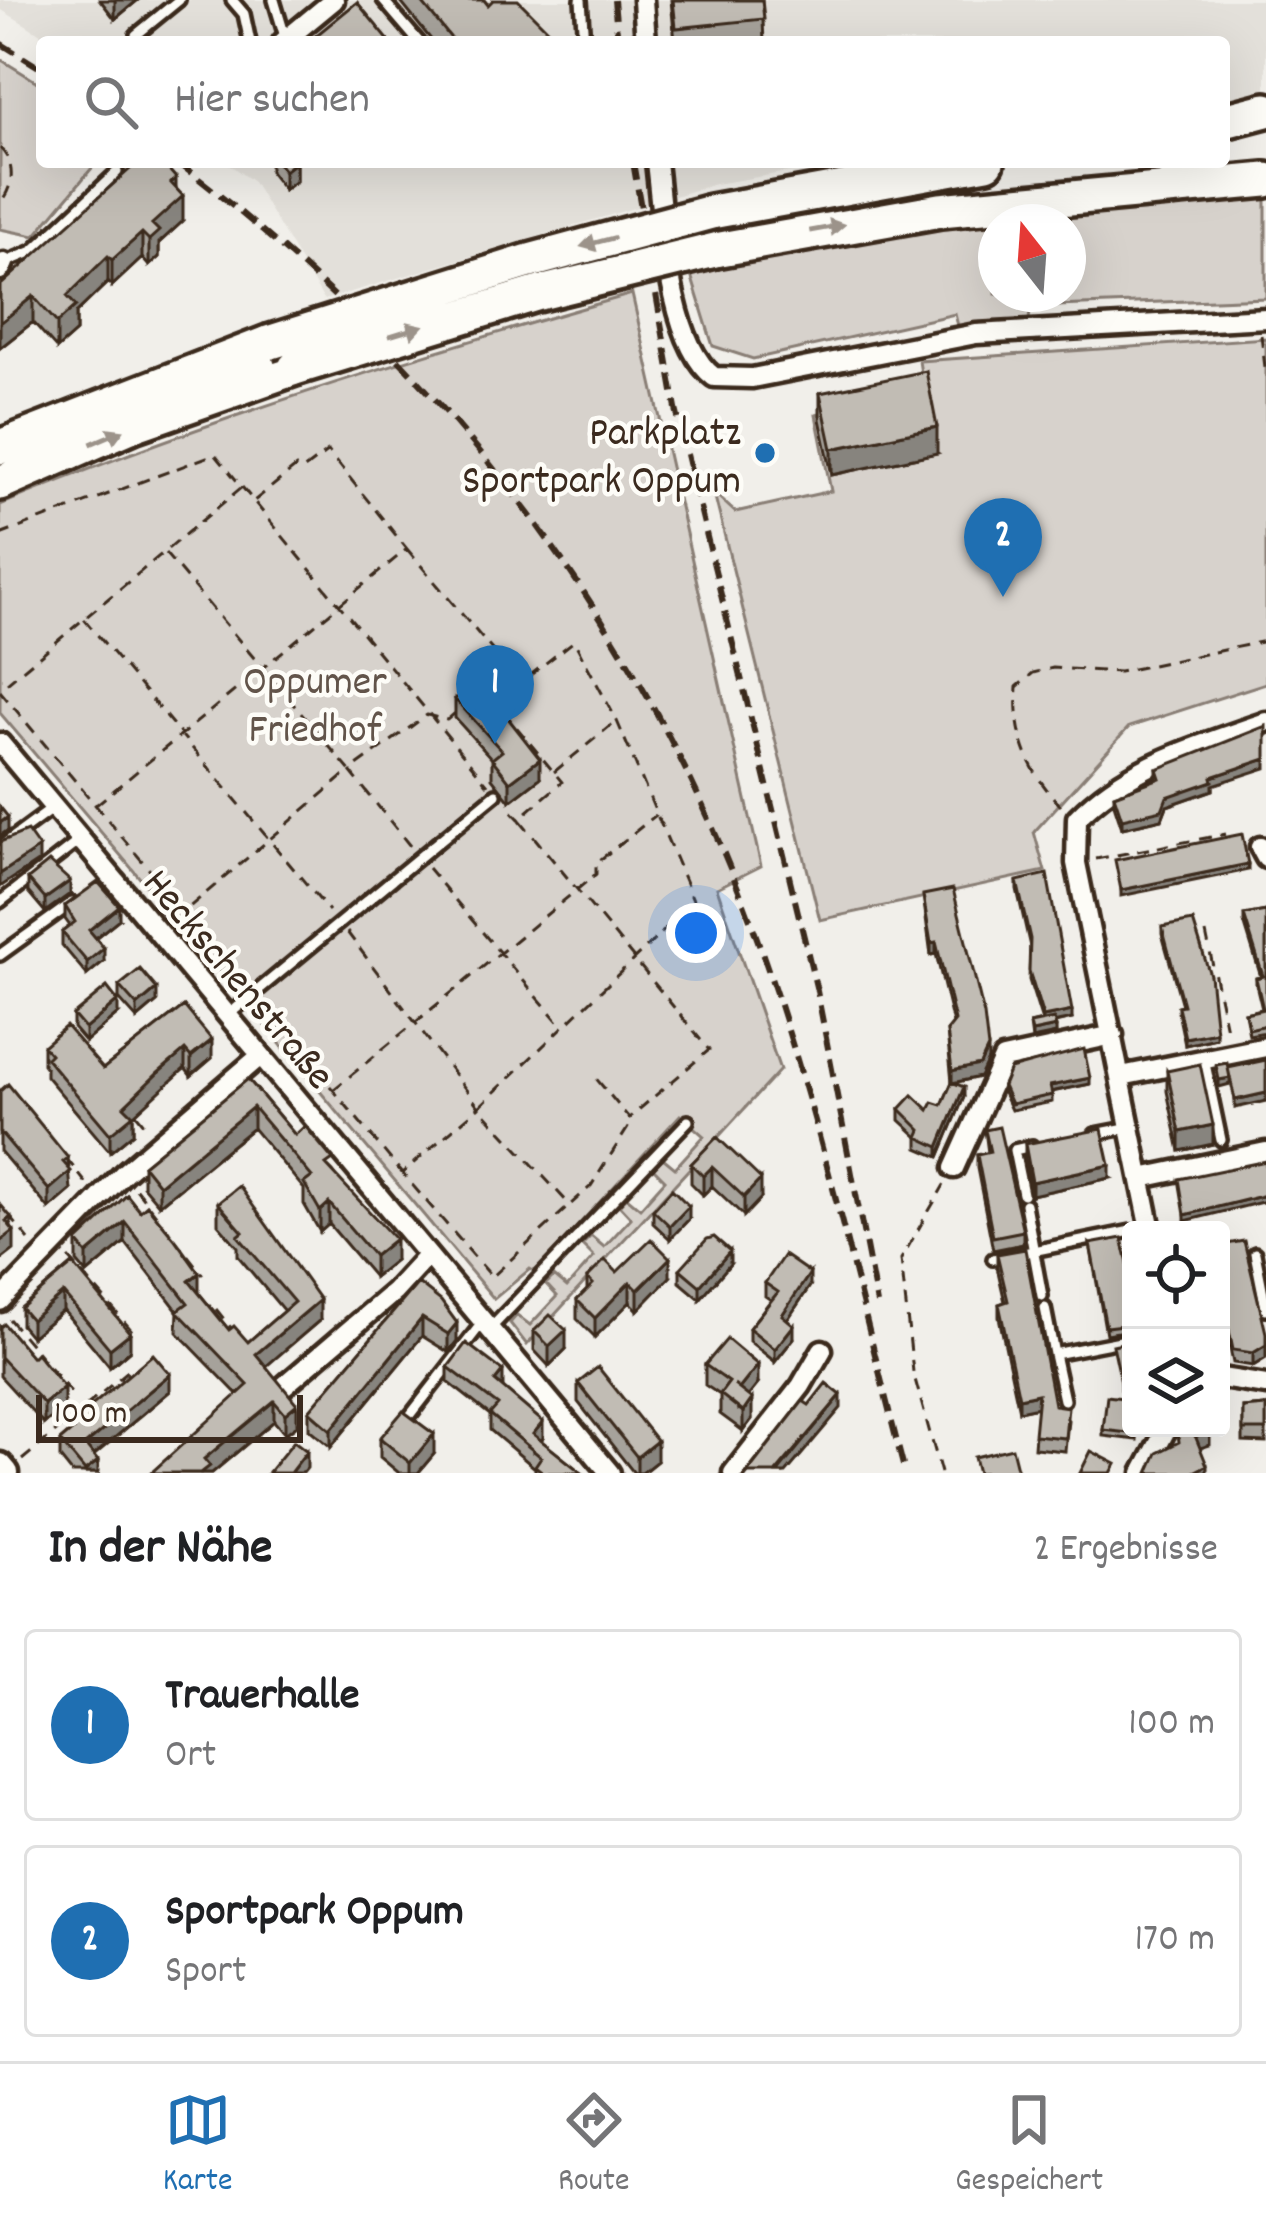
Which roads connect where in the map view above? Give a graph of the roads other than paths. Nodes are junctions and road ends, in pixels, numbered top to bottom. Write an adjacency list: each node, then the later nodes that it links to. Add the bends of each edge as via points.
1 (178, 0): 8 (lane)
2 (232, 0): 9 (lane)
3 (274, 0): 10 (lane)
4 (334, 0): 11 (street)
5 (383, 0): 12 (lane)
6 (580, 0): 13 (lane)
7 (643, 0): 14 (street)
8 (136, 35)
9 (249, 36)
10 (278, 36)
11 (285, 36)
12 (414, 36)
13 (583, 36)
14 (646, 36)
15 (1266, 110): 16 (highway)
16 (1230, 119)
17 (1266, 134): 18 (highway)
18 (1230, 137)
19 (657, 168): 24 (street, via 679,310 692,352 714,377 752,378 976,334)
20 (954, 168): 25 (highway, one-way to 25, bridge, via 711,212 526,262 268,343)
21 (117, 172): 23 (lane, via 33,251)
22 (1266, 180): 26 (highway, one-way to 22, bridge, via 295,368 536,294 715,250 940,210)
23 (2, 267)
24 (1263, 318)
25 (0, 447)
26 (0, 483)
27 (1266, 722): 37 (street, via 1148,764 1108,786 1077,818 1076,863)
28 (0, 743): 30 (street, Heckschenstraße)
29 (496, 794): 36 (lane)
30 (53, 808): 31 (street, Heckschenstraße); 32 (lane)
31 (80, 840): 33 (street, Heckschenstraße); 34 (lane)
32 (0, 847)
33 (110, 876): 35 (lane); 36 (street, Heckschenstraße)
34 (0, 902)
35 (0, 955)
36 (226, 1017): 39 (street, Heckschenstraße)
37 (1113, 1034): 41 (street); 48 (street, via 1003,1059)
38 (1266, 1046): 40 (street)
39 (259, 1057): 54 (street, Heckschenstraße); 56 (street, via 124,1173)
40 (1204, 1059): 41 (street); 45 (lane)
41 (1121, 1076): 43 (street)
42 (688, 1121): 58 (lane)
43 (1131, 1126): 44 (lane); 49 (street)
44 (1084, 1136)
45 (1221, 1140)
46 (1037, 1145): 52 (lane, via 1014,1150)
47 (1266, 1153): 49 (street)
48 (954, 1168)
49 (1141, 1178): 50 (street)
50 (1142, 1221)
51 (1122, 1233): 52 (lane)
52 (1033, 1251): 55 (lane); 61 (lane)
53 (1256, 1253): 57 (lane)
54 (427, 1256): 58 (street, Heckschenstraße); 64 (street)
55 (993, 1259)
56 (0, 1304)
57 (1266, 1309)
58 (485, 1326): 66 (lane); 68 (street, Heckschenstraße)
59 (1122, 1341): 61 (lane)
60 (822, 1350): 69 (street)
61 (1054, 1354): 65 (lane)
62 (1230, 1379): 63 (street)
63 (1266, 1385)
64 (284, 1386)
65 (1064, 1400)
66 (405, 1422)
67 (1162, 1437): 70 (street)
68 (610, 1473)
69 (733, 1473)
70 (1144, 1473)

